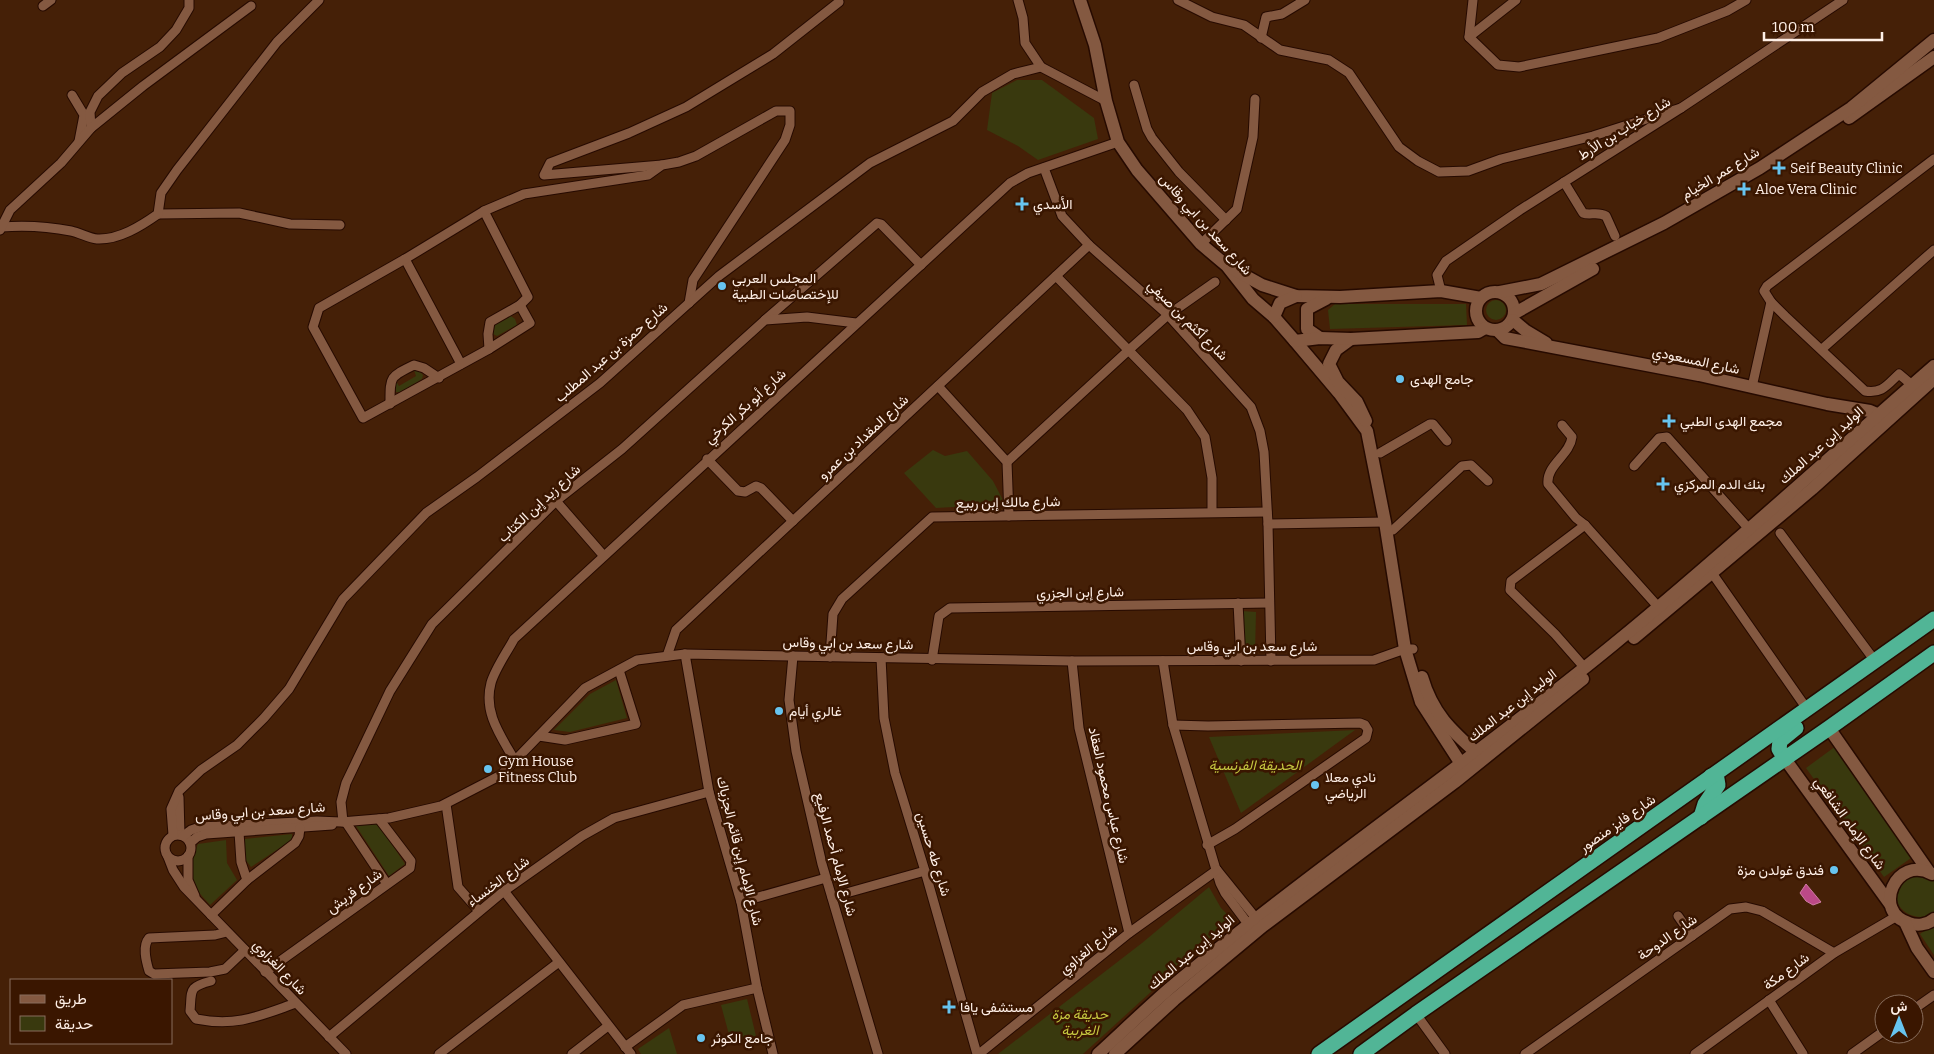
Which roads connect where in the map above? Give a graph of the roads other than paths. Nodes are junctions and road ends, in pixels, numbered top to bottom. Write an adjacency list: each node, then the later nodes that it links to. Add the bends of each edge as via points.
1 (51, 0): 13 (street)
2 (189, 0): 25 (street, via 189,8 176,30 160,47 122,73 98,96 90,112)
3 (319, 0): 33 (street, via 277,42 177,170 161,193)
4 (1018, 0): 19 (street, via 1025,43)
5 (1080, 0): 23 (street, شارع سعد بن ابي وقاس, via 1095,45)
6 (1178, 0): 16 (street, via 1212,17 1244,26)
7 (1305, 0): 16 (street, via 1282,14 1266,17)
8 (1473, 0): 15 (street)
9 (1516, 0): 15 (street)
10 (1746, 0): 15 (street, via 1727,11 1658,38 1519,67 1498,65)
11 (1843, 0): 24 (street, شارع خباب بن الأرط)
12 (839, 2): 29 (street, via 773,54 686,108 550,163 544,175)
13 (43, 6)
14 (251, 6): 25 (street)
15 (1469, 37)
16 (1261, 38): 24 (street, via 1280,50 1329,60 1349,73 1399,147 1439,172 1468,171)
17 (1934, 40): 47 (street, شارع عمر الخيام, via 1851,108 1760,168 1664,223 1541,284)
18 (1934, 57): 56 (street, شارع عمر الخيام, via 1868,106 1755,180)
19 (1041, 67): 23 (street); 52 (street, شارع حمزة بن عبد المطلب, via 1013,74 982,92 953,121 870,163 719,276)
20 (1134, 85): 34 (street, via 1152,138 1179,172)
21 (72, 95): 27 (street, via 84,115)
22 (1255, 99): 34 (street, via 1253,137 1237,209)
23 (1106, 101): 26 (street, شارع سعد بن ابي وقاس)
24 (1681, 108): 31 (street, شارع خباب بن الأرط)
25 (91, 128): 27 (street)
26 (1118, 142): 30 (street, شارع أبو بكر الكرخي); 38 (street, شارع سعد بن ابي وقاس, via 1137,170)
27 (78, 144): 36 (street, via 10,210)
28 (1934, 159): 51 (street, via 1767,286 1764,291)
29 (662, 165): 32 (street, via 648,175 524,194); 52 (street, via 696,156 776,111 790,111 790,126 785,140 693,280)
30 (1044, 168): 39 (street, شارع أكثم بن صيفي, via 1062,216); 42 (street, شارع أبو بكر الكرخي, via 1010,183)
31 (1564, 182): 37 (street, via 1582,213 1606,216); 46 (street, شارع خباب بن الأرط, via 1446,261 1437,275)
32 (484, 211): 41 (street); 53 (street, via 528,297)
33 (158, 214): 35 (street, via 239,213 290,224); 36 (street, via 120,235 97,239 73,231 30,224)
34 (1226, 220): 38 (street)
35 (340, 225)
36 (1, 229)
37 (1616, 236)
38 (1201, 244): 43 (street, شارع سعد بن ابي وقاس)
39 (1089, 245): 44 (street, شارع المقداد بن عمرو); 54 (street, شارع أكثم بن صيفي)
40 (1934, 250): 66 (street)
41 (405, 260): 67 (street); 74 (street, via 319,308 313,327 364,418)
42 (921, 265): 57 (street, شارع زيد إبن الكتاب, via 877,222); 58 (street, شارع أبو بكر الكرخي)
43 (1227, 266): 48 (street, via 1262,286); 55 (street, شارع سعد بن ابي وقاس, via 1252,299)
44 (1056, 276): 65 (street); 72 (street, شارع المقداد بن عمرو)
45 (1215, 282): 54 (street)
46 (1441, 291): 49 (street); 50 (street)
47 (1500, 292): 50 (street); 56 (street, via 1513,302)
48 (1296, 296): 49 (street); 55 (street, via 1280,303)
49 (1328, 298): 60 (street, via 1307,309 1307,329)
50 (1481, 298): 59 (street, via 1476,314 1478,320)
51 (1771, 302): 66 (street); 73 (street)
52 (689, 303): 131 (street, شارع حمزة بن عبد المطلب, via 600,383 426,513 343,599 289,689 237,745 201,770 179,792 171,810)
53 (520, 305): 64 (street, via 490,322); 64 (street, via 530,323)
54 (1168, 315): 65 (street); 85 (street, شارع أكثم بن صيفي, via 1251,407 1264,452)
55 (1274, 317): 62 (street, شارع سعد بن ابي وقاس)
56 (1514, 317): 59 (street, via 1504,329); 63 (street, via 1526,331)
57 (765, 320): 58 (street, via 807,317); 83 (street, شارع زيد إبن الكتاب, via 622,449)
58 (856, 324): 79 (street, شارع أبو بكر الكرخي)
59 (1492, 329): 61 (street); 63 (street, شارع المسعودي, via 1505,338)
60 (1320, 338): 61 (street); 62 (street)
61 (1351, 339): 78 (street, شارع سعد بن ابي وقاس, via 1336,350 1329,364 1338,382 1357,402)
62 (1295, 341): 90 (street, شارع سعد بن ابي وقاس, via 1366,431)
63 (1551, 346): 73 (street, شارع المسعودي)
64 (489, 349): 67 (street)
65 (1129, 349): 80 (street); 84 (street, via 1187,410 1205,437 1212,478)
66 (1822, 349): 71 (street, via 1865,391 1874,393 1883,389 1899,374)
67 (462, 364): 69 (street)
68 (1934, 366): 71 (street, الوليد إبن عبد الملك)
69 (439, 378): 74 (street); 74 (street, via 414,365 395,374 390,383)
70 (1934, 379): 75 (street, الوليد إبن عبد الملك)
71 (1912, 385): 75 (street, الوليد إبن عبد الملك)
72 (938, 386): 80 (street); 87 (street, شارع المقداد بن عمرو)
73 (1752, 387): 75 (street, شارع المسعودي, via 1827,404)
74 (390, 404)
75 (1878, 421): 91 (street, الوليد إبن عبد الملك); 94 (street, الوليد إبن عبد الملك, via 1812,489)
76 (1562, 425): 89 (street, via 1572,437 1569,447 1554,466 1548,484)
77 (1447, 441): 78 (street, via 1434,424 1430,424)
78 (1380, 453): 90 (street, شارع سعد بن ابي وقاس)
79 (708, 459): 87 (street, via 741,492 756,486 761,488); 93 (street, شارع أبو بكر الكرخي)
80 (1007, 462): 86 (street)
81 (1634, 466): 91 (street, via 1659,438 1667,437)
82 (1488, 481): 90 (street, via 1471,464 1462,466)
83 (556, 501): 93 (street); 128 (street, شارع زيد إبن الكتاب, via 432,624 390,691 346,783 341,802)
84 (1212, 511): 85 (street, شارع مالك إبن ربيع); 86 (street, شارع مالك إبن ربيع)
85 (1267, 512): 88 (street, شارع أكثم بن صيفي)
86 (1009, 516): 104 (street, شارع مالك إبن ربيع, via 932,517 842,598 833,614)
87 (793, 521): 102 (street, شارع المقداد بن عمرو, via 676,630)
88 (1268, 524): 90 (street); 96 (street, شارع أكثم بن صيفي)
89 (1585, 525): 97 (street); 112 (street, via 1511,581 1510,586 1510,590)
90 (1389, 526): 99 (street, شارع سعد بن ابي وقاس)
91 (1749, 530): 97 (street, الوليد إبن عبد الملك)
92 (1780, 533): 111 (street)
93 (603, 555): 121 (street, شارع أبو بكر الكرخي, via 514,638 491,682 488,708)
94 (1712, 573): 97 (street, الوليد إبن عبد الملك); 115 (street)
95 (1238, 603): 96 (street, شارع إبن الجزري); 106 (street, شارع إبن الجزري, via 950,608 939,616); 109 (street)
96 (1269, 603): 110 (street, شارع أكثم بن صيفي)
97 (1662, 610): 112 (street, الوليد إبن عبد الملك); 119 (street, الوليد إبن عبد الملك)
98 (1934, 619): 111 (highway, شارع فايز منصور)
99 (1409, 649): 110 (street, شارع سعد بن ابي وقاس, via 1374,660); 119 (street, شارع سعد بن ابي وقاس, via 1426,692 1443,720); 122 (street, شارع سعد بن ابي وقاس, via 1421,702)
100 (1934, 653): 117 (highway)
101 (685, 654): 102 (street, شارع سعد بن ابي وقاس); 103 (street, شارع سعد بن ابي وقاس); 124 (street, شارع الإمام إبن قائم الجزياك)
102 (667, 656): 113 (street, شارع سعد بن ابي وقاس, via 637,660)
103 (793, 656): 104 (street, شارع سعد بن ابي وقاس); 139 (street, شارع الإمام أحمد الرفيع, via 789,700 796,751)
104 (830, 657): 105 (street, شارع سعد بن ابي وقاس)
105 (881, 658): 106 (street, شارع سعد بن ابي وقاس); 137 (street, شارع طه حسين, via 884,718 895,773)
106 (932, 660): 107 (street, شارع سعد بن ابي وقاس)
107 (1072, 661): 108 (street, شارع سعد بن ابي وقاس); 154 (street, شارع عباس محمود العقاد, via 1079,728)
108 (1163, 661): 109 (street, شارع سعد بن ابي وقاس); 116 (street)
109 (1241, 661): 110 (street, شارع سعد بن ابي وقاس)
110 (1270, 661)
111 (1875, 661): 114 (highway, شارع فايز منصور)
112 (1584, 667): 119 (street, الوليد إبن عبد الملك)
113 (619, 670): 118 (street, شارع سعد بن ابي وقاس, via 585,688); 118 (street, via 636,724 565,740)
114 (1824, 696): 115 (highway, شارع فايز منصور); 120 (highway, via 1813,717 1780,741 1779,749)
115 (1807, 709): 123 (highway, شارع فايز منصور)
116 (1173, 725): 133 (street); 133 (street, via 1360,723 1368,730 1366,738)
117 (1829, 728): 120 (highway); 138 (street)
118 (539, 736): 121 (street, شارع سعد بن ابي وقاس)
119 (1480, 756): 122 (street, الوليد إبن عبد الملك)
120 (1785, 759): 126 (highway); 146 (street, شارع الإمام الشافعي)
121 (515, 761): 125 (street, شارع سعد بن ابي وقاس, via 501,775)
122 (1464, 768): 152 (street, الوليد إبن عبد الملك)
123 (1711, 776): 126 (highway, via 1717,778 1718,785 1705,804); 178 (highway, شارع فايز منصور)
124 (709, 792): 142 (street, شارع الخنساء, via 614,818 582,836); 145 (street, شارع الإمام إبن قائم الجزياك)
125 (446, 804): 127 (street, شارع سعد بن ابي وقاس); 147 (street, via 458,887)
126 (1701, 817): 165 (highway)
127 (378, 819): 128 (street, شارع سعد بن ابي وقاس); 141 (street, شارع قريش, via 412,865)
128 (343, 822): 129 (street, شارع سعد بن ابي وقاس); 131 (street, شارع سعد بن ابي وقاس, via 200,827); 141 (street)
129 (300, 828): 130 (street, شارع سعد بن ابي وقاس); 140 (street, via 295,843)
130 (239, 832): 132 (street, شارع سعد بن ابي وقاس, via 206,834); 140 (street, via 241,862)
131 (179, 835): 132 (street); 135 (street, via 165,843 164,851)
132 (190, 843): 134 (street)
133 (1207, 845): 136 (street)
134 (188, 856): 135 (street, via 178,861); 144 (street, شارع الغزاوي, via 188,880)
135 (168, 857): 144 (street, شارع الغزاوي, via 184,887)
136 (1217, 870): 152 (street); 154 (street, شارع الغزاوي)
137 (925, 871): 143 (street); 175 (street, شارع طه حسين)
138 (1931, 874): 146 (street, via 1919,870 1900,876 1892,889)
139 (826, 878): 143 (street, شارع الإمام أحمد الرفيع); 145 (street)
140 (247, 880): 148 (street)
141 (387, 884): 159 (street, شارع قريش)
142 (504, 891): 147 (street, شارع الخنساء); 158 (street)
143 (832, 897): 174 (street, شارع الإمام أحمد الرفيع)
144 (196, 898): 148 (street, شارع الغزاوي)
145 (740, 902): 162 (street, شارع الإمام إبن قائم الجزياك)
146 (1890, 904): 150 (street, شارع الإمام الشافعي)
147 (479, 912): 167 (street, شارع الخنساء)
148 (211, 915): 153 (street, شارع الغزاوي)
149 (1678, 916): 155 (street)
150 (1901, 919): 151 (street, via 1914,925); 157 (street, شارع مكة); 160 (street)
151 (1934, 919)
152 (1256, 926): 176 (street, الوليد إبن عبد الملك, via 1168,990); 177 (street, الوليد إبن عبد الملك)
153 (227, 932): 156 (street, شارع الغزاوي); 156 (street, via 149,938 145,948 149,971 154,974 225,969)
154 (1129, 933): 175 (street, شارع الغزاوي)
155 (1692, 936): 157 (street, شارع الدوحة, via 1730,909 1746,906 1762,911); 181 (street, شارع الدوحة)
156 (245, 950): 159 (street, شارع الغزاوي)
157 (1834, 953): 163 (street, شارع مكة)
158 (559, 962): 166 (street); 171 (street)
159 (265, 972): 164 (street, شارع الغزاوي)
160 (1934, 972)
161 (211, 982): 164 (street, via 194,987 192,992 190,1011 196,1020 245,1021)
162 (757, 988): 169 (street, via 683,1005); 173 (street, شارع الإمام إبن قائم الجزياك)
163 (1769, 1000): 182 (street, شارع مكة); 183 (street)
164 (296, 1003): 167 (street, شارع الغزاوي)
165 (1416, 1014): 179 (highway); 180 (street)
166 (608, 1026): 169 (street); 172 (street)
167 (329, 1037): 170 (street, شارع الغزاوي)
168 (1874, 1038): 184 (street)
169 (628, 1050)
170 (346, 1054)
171 (439, 1054)
172 (572, 1054)
173 (773, 1054)
174 (878, 1054)
175 (978, 1054)
176 (1098, 1054)
177 (1115, 1054)
178 (1319, 1054)
179 (1362, 1054)
180 (1445, 1054)
181 (1525, 1054)
182 (1695, 1054)
183 (1803, 1054)
184 (1852, 1054)

